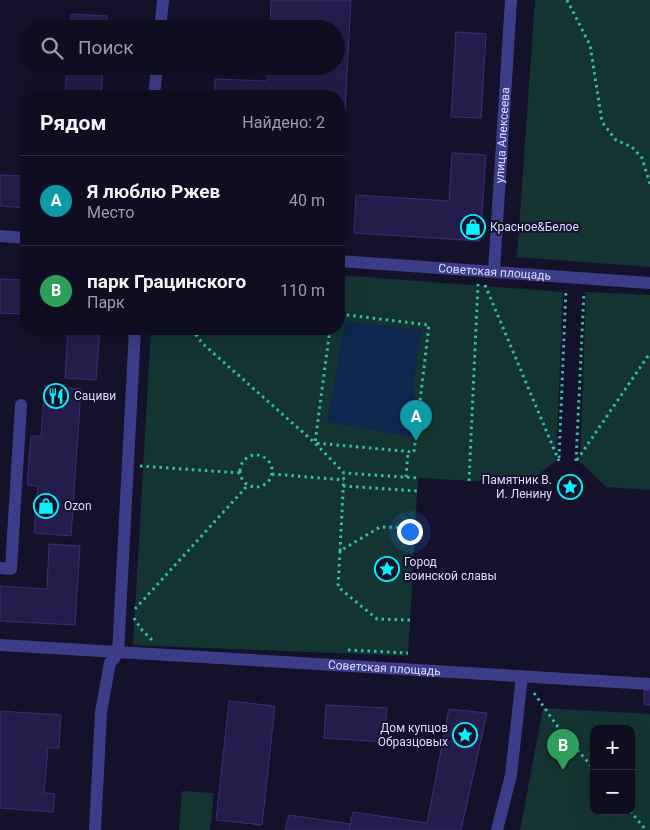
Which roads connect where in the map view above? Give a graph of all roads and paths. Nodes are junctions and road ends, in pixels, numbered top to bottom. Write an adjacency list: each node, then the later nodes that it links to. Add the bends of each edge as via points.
1 (163, 0): 4 (street)
2 (511, 0): 12 (street, улица Алексеева)
3 (567, 0): 7 (path, via 590,45 602,122 616,140 632,147 642,158)
4 (161, 20)
5 (156, 75): 6 (street)
6 (155, 90)
7 (650, 184)
8 (0, 236): 9 (street)
9 (20, 238)
10 (345, 261): 11 (street, Советская площадь)
11 (479, 271): 12 (street, Советская площадь); 13 (path, via 559,461); 31 (path)
12 (494, 271): 13 (street, Советская площадь)
13 (566, 277): 14 (street, Советская площадь)
14 (584, 278): 15 (street, Советская площадь); 20 (path, via 576,461)
15 (650, 282)
16 (345, 315): 23 (path, via 429,325 415,450)
17 (135, 335): 44 (street)
18 (196, 335): 22 (path, via 202,344)
19 (329, 335): 22 (path)
20 (650, 353)
21 (21, 405): 37 (street, via 11,568)
22 (316, 443): 23 (path); 26 (path)
23 (408, 452): 28 (path)
24 (138, 460): 25 (path, via 138,466)
25 (240, 472): 27 (path, via 246,458 257,456 267,460); 32 (path)
26 (344, 473): 28 (path); 30 (path)
27 (272, 474): 30 (path); 32 (path, via 258,488)
28 (406, 477): 29 (path)
29 (418, 478)
30 (344, 480): 33 (path)
31 (469, 480)
32 (248, 485): 39 (path)
33 (343, 486): 34 (path); 36 (path)
34 (417, 491)
35 (415, 528): 36 (path, via 380,527)
36 (340, 551): 40 (path, via 338,587 377,619)
37 (0, 568)
38 (130, 608): 39 (path)
39 (131, 613): 41 (path, via 152,640)
40 (410, 620)
41 (162, 640)
42 (0, 645): 44 (street, Советская площадь)
43 (347, 650): 45 (path)
44 (118, 653): 46 (street, Советская площадь); 50 (street, via 110,663 101,712)
45 (408, 653)
46 (522, 676): 47 (street, Советская площадь); 48 (path, via 560,730); 51 (street, via 511,775)
47 (650, 684)
48 (590, 764)
49 (633, 815): 52 (path)
50 (96, 830)
51 (497, 830)
52 (646, 830)

